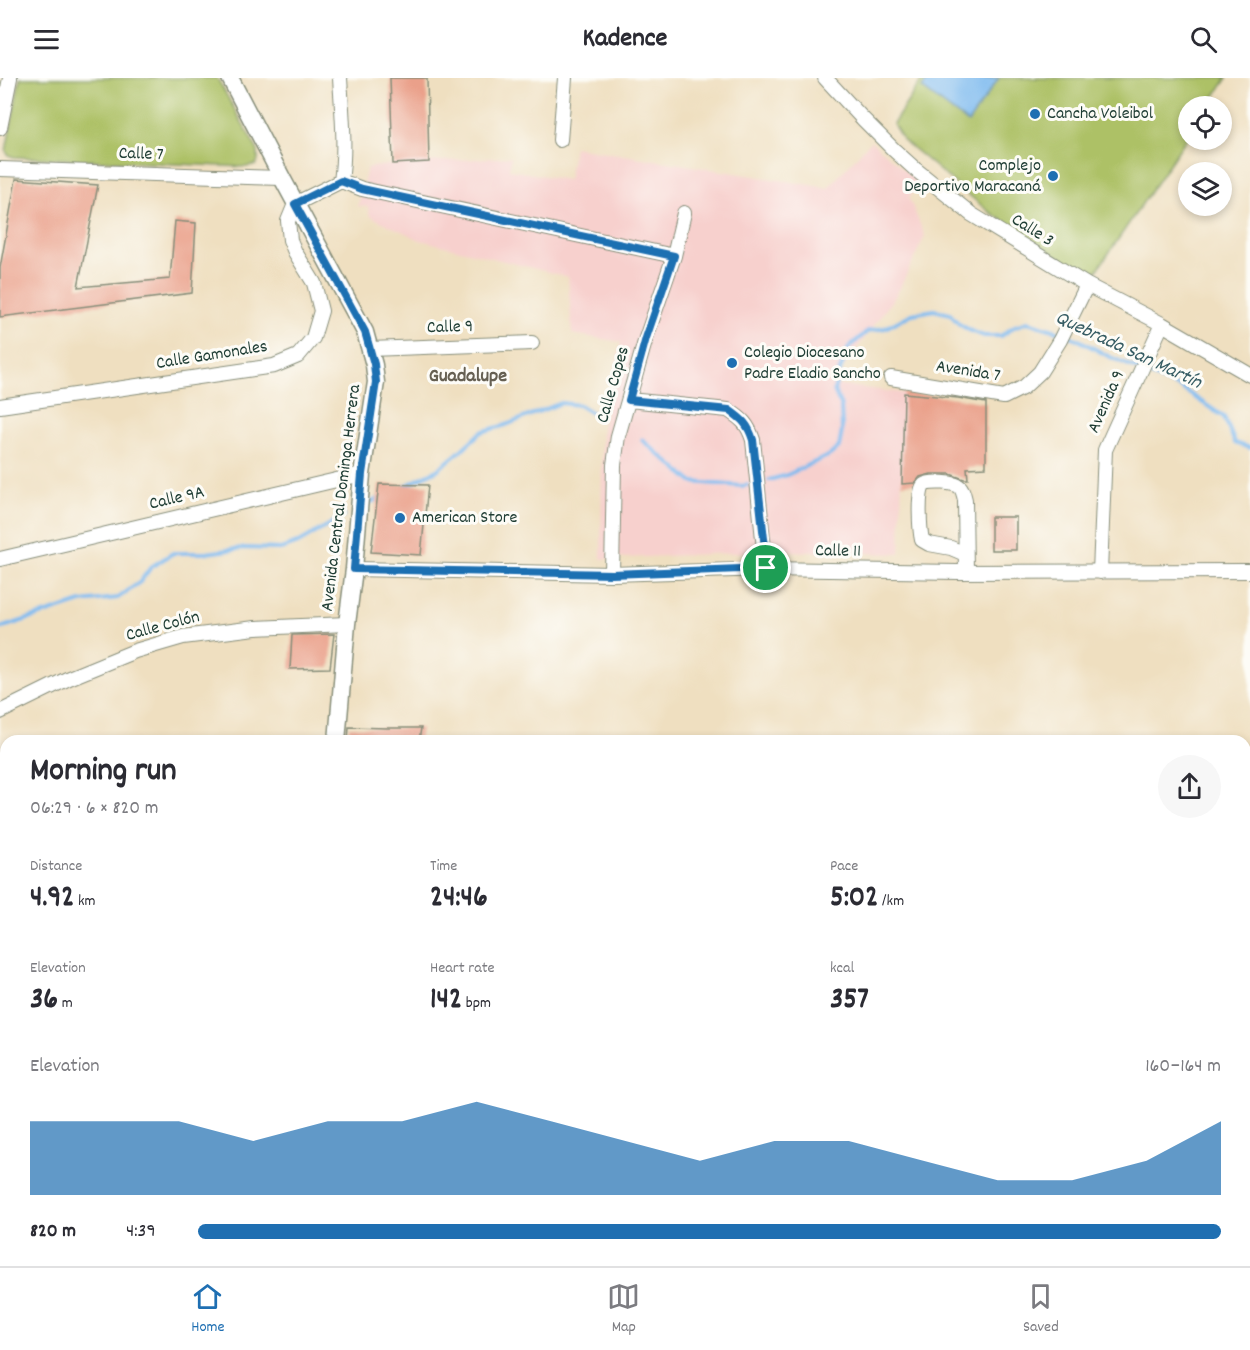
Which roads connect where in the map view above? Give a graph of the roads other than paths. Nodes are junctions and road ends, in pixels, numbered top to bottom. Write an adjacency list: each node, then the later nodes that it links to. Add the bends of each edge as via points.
1 (10, 78): 6 (street)
2 (230, 78): 9 (main road, Avenida Central Dominga Herrera)
3 (340, 78): 10 (street)
4 (565, 78): 7 (street)
5 (825, 78): 14 (street, Calle 3, via 894,150 971,214)
6 (0, 128)
7 (560, 140)
8 (0, 169): 9 (street, Calle 7)
9 (282, 178): 11 (main road, Avenida Central Dominga Herrera)
10 (341, 181): 11 (street); 13 (street, via 362,189)
11 (295, 204): 17 (main road, Avenida Central Dominga Herrera, via 365,332); 21 (street, Calle Gamonales, via 288,221 291,240 314,283 321,311 313,338 298,356 274,366)
12 (684, 213): 13 (street, Calle Copes)
13 (674, 256): 20 (street, Calle Copes)
14 (1087, 285): 15 (street, Calle 3); 19 (street, Avenida 7, via 1040,372 1024,387 1004,397)
15 (1162, 324): 18 (street, Calle 3); 29 (street, Avenida 9, via 1105,450)
16 (532, 343): 17 (street, Calle 9)
17 (370, 349): 22 (main road, Avenida Central Dominga Herrera, via 376,382)
18 (1250, 375)
19 (891, 378)
20 (629, 400): 25 (street, via 729,410 750,429); 30 (street, Calle Copes, via 614,465)
21 (0, 406)
22 (362, 474): 24 (street, Calle 9A); 26 (main road, Avenida Central Dominga Herrera)
23 (965, 554): 23 (street, via 963,491 956,484 925,484 921,489 922,540); 28 (street)
24 (0, 559)
25 (766, 568): 28 (street, Calle 11); 30 (street, Calle 11)
26 (354, 569): 30 (street, Calle 11); 31 (main road, Avenida Central Dominga Herrera)
27 (1250, 571): 29 (street, Calle 11)
28 (966, 572): 29 (street, Calle 11)
29 (1100, 572)
30 (612, 574)
31 (347, 624): 32 (street, Calle Colón, via 255,628 183,637 135,651 69,678); 33 (main road, Avenida Central Dominga Herrera)
32 (0, 712)
33 (333, 735)

